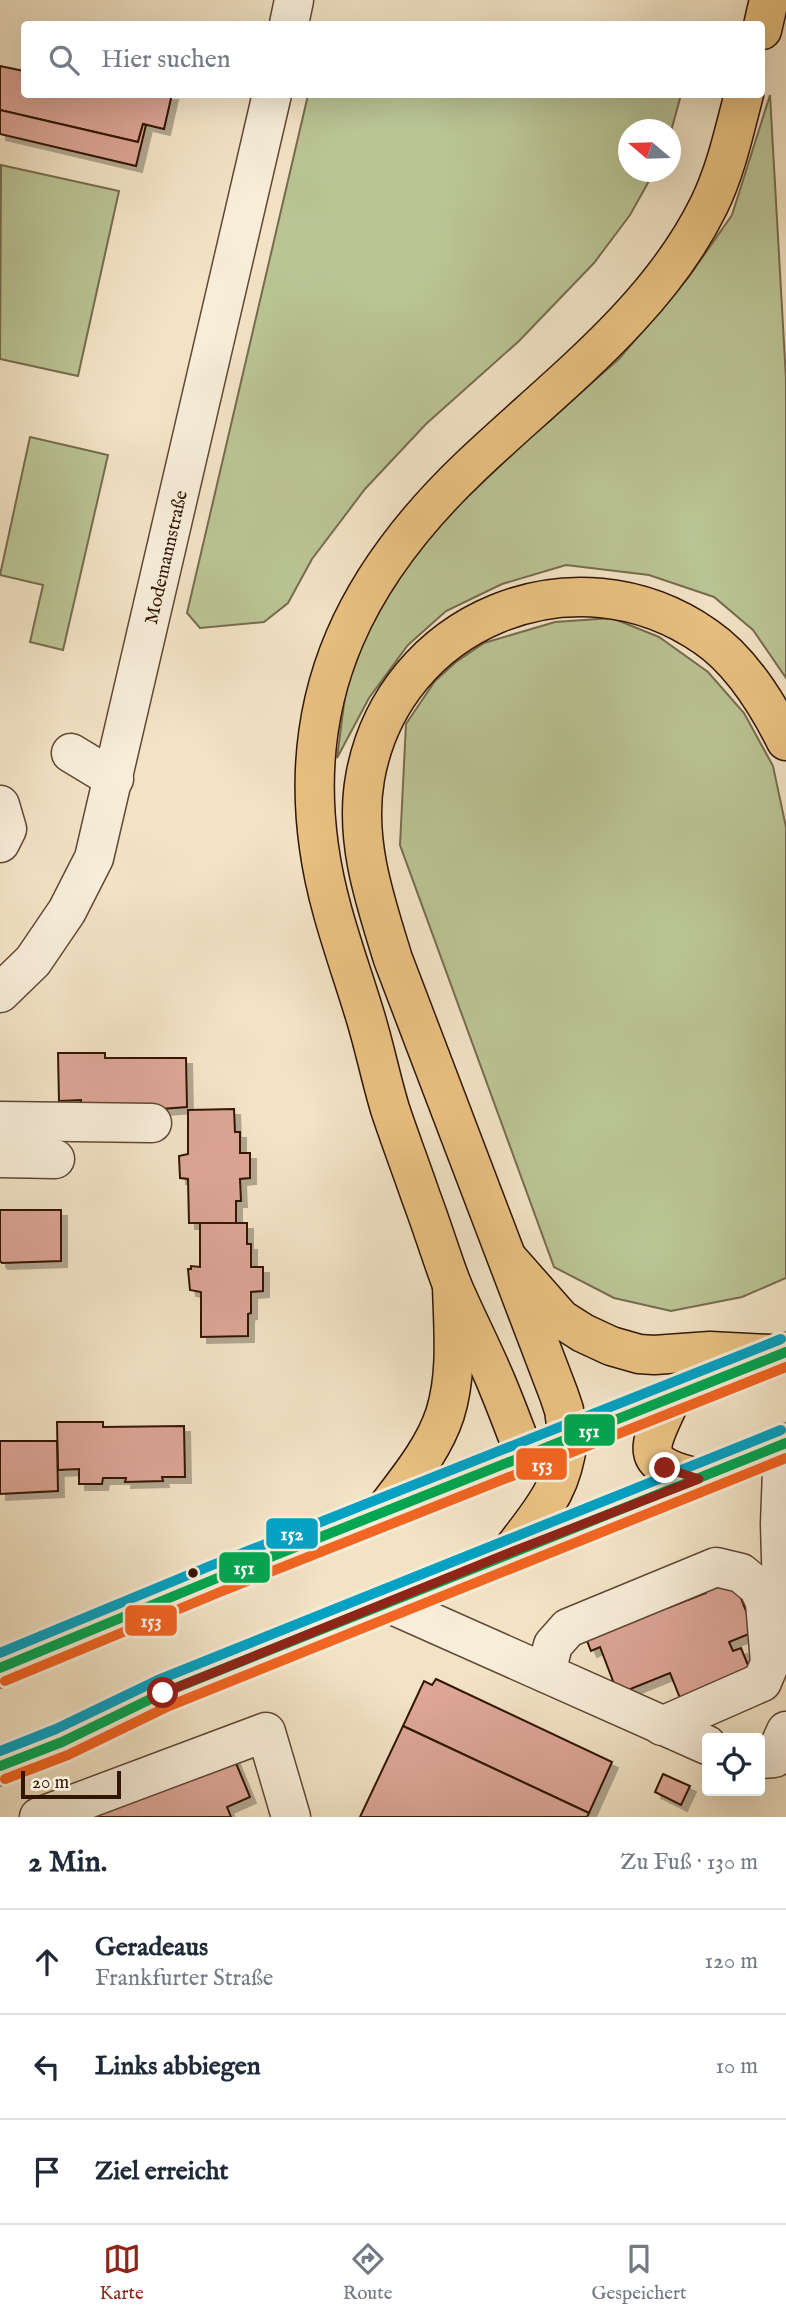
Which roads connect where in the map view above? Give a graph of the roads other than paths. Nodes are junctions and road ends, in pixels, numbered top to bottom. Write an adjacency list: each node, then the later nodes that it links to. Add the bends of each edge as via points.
1 (294, 0): 3 (street)
2 (769, 0): 4 (main road)
3 (290, 21)
4 (763, 21)
5 (271, 98): 9 (street, Modemannstraße)
6 (743, 98): 18 (main road, via 724,171 688,242 620,328 469,468 407,533 359,605 327,689 315,790 324,879 390,1109)
7 (786, 741): 17 (main road, via 770,710 708,638 639,605 580,596 535,601 462,631 427,658 386,714 365,778 362,811 369,873 393,959)
8 (71, 753): 9 (street)
9 (114, 779): 12 (street, Modemannstraße, via 94,858 68,911 33,961)
10 (0, 805): 11 (street, via 7,829)
11 (0, 843)
12 (0, 993)
13 (0, 1121): 14 (street)
14 (152, 1123)
15 (0, 1158): 16 (street)
16 (55, 1159)
17 (509, 1260): 19 (main road, via 561,1318 624,1350 654,1356 710,1351); 21 (main road, via 564,1410)
18 (452, 1285): 23 (main road); 27 (main road, via 452,1384 444,1415 418,1464)
19 (784, 1353): 20 (main road)
20 (671, 1399): 21 (main road); 24 (main road, via 651,1451 665,1468)
21 (568, 1439): 23 (main road); 25 (main road)
22 (785, 1443): 24 (main road); 32 (street, via 780,1524)
23 (525, 1456): 25 (main road); 27 (main road)
24 (699, 1479): 26 (main road)
25 (556, 1490): 26 (main road, via 581,1499); 28 (main road)
26 (630, 1506): 28 (main road)
27 (382, 1514): 30 (main road)
28 (511, 1552): 29 (main road)
29 (388, 1603): 31 (street); 37 (main road, via 163,1693)
30 (0, 1668)
31 (546, 1673): 33 (street); 33 (street, via 554,1645 568,1628 716,1567 741,1573 758,1587 765,1602 770,1663 762,1682)
32 (786, 1679)
33 (662, 1726): 35 (street)
34 (786, 1731): 36 (street, via 774,1758)
35 (702, 1743)
36 (765, 1759)
37 (0, 1766)
38 (39, 1817): 39 (street, via 266,1732)
39 (291, 1817)

